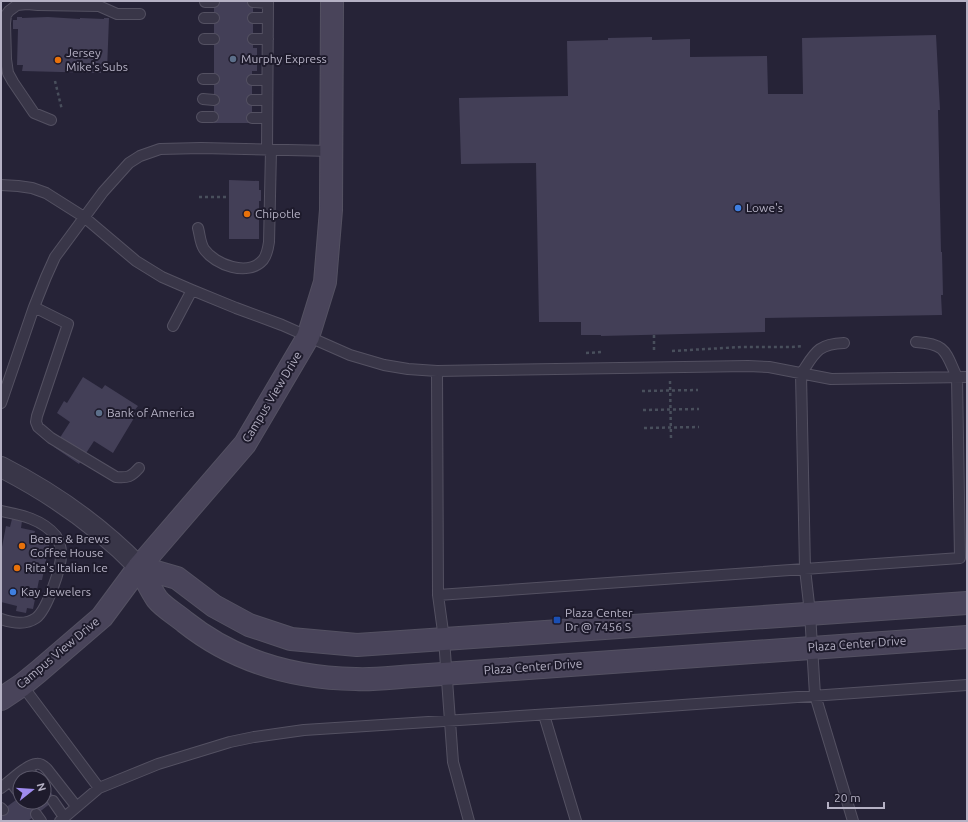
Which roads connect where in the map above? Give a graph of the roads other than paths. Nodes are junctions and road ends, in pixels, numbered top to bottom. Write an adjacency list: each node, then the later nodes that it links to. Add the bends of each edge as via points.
1 (332, 1): 23 (street, Campus View Drive)
2 (253, 2): 3 (lane)
3 (268, 2): 6 (lane)
4 (140, 14): 21 (lane, via 117,14 99,6 27,4 17,5 9,11 5,23 8,72 34,113)
5 (253, 18): 6 (lane)
6 (268, 18): 8 (lane)
7 (253, 39): 8 (lane)
8 (268, 39): 12 (lane)
9 (203, 79): 10 (lane)
10 (214, 79)
11 (252, 80): 12 (lane)
12 (267, 80): 16 (lane)
13 (203, 99): 14 (lane)
14 (214, 100)
15 (252, 100): 16 (lane)
16 (267, 100): 20 (lane)
17 (202, 117): 18 (lane)
18 (214, 117)
19 (252, 118): 20 (lane)
20 (267, 118): 22 (lane)
21 (51, 120)
22 (269, 150): 23 (lane); 25 (lane, via 160,149 140,156 121,172); 26 (lane, via 269,242 262,261 248,268 237,268 217,261 202,244)
23 (332, 151): 30 (street, Campus View Drive, via 331,210 325,282)
24 (1, 185): 25 (lane, via 32,188 46,193)
25 (84, 217): 27 (lane, via 136,261); 28 (lane, via 55,258)
26 (198, 228)
27 (192, 290): 29 (lane); 30 (lane, via 282,324)
28 (34, 307): 36 (lane); 38 (lane, via 68,324 37,416 38,427 51,438 116,477 132,476)
29 (173, 326)
30 (308, 337): 33 (lane, via 350,355 384,365); 40 (street, Campus View Drive, via 245,444)
31 (916, 342): 35 (lane, via 933,344 944,350)
32 (844, 343): 34 (lane, via 820,348)
33 (437, 371): 34 (lane, via 748,366 769,367); 42 (lane)
34 (801, 374): 35 (lane, via 831,379); 41 (lane)
35 (962, 377): 41 (lane, via 960,558)
36 (1, 403)
37 (1, 467): 40 (street, Plaza Center Drive, via 57,499 118,545)
38 (139, 468)
39 (1, 511): 45 (lane, via 36,520 57,537 61,554 48,600 41,614 29,622 21,623)
40 (139, 566): 47 (street, Plaza Center Drive, via 177,578 214,606 249,625 291,639 357,645); 49 (street, Plaza Center Drive, via 158,600 226,649 261,664 327,678 357,679); 50 (street, Campus View Drive, via 102,617)
41 (805, 569): 42 (lane); 44 (lane)
42 (438, 595): 47 (lane)
43 (967, 603): 44 (street, Plaza Center Drive)
44 (810, 613): 47 (street, Plaza Center Drive); 48 (lane)
45 (1, 619)
46 (967, 637): 48 (street, Plaza Center Drive)
47 (444, 639): 49 (lane)
48 (812, 647): 49 (street, Plaza Center Drive); 52 (lane)
49 (446, 673): 55 (lane)
50 (22, 685): 53 (street, Campus View Drive); 60 (lane)
51 (967, 685): 52 (lane)
52 (815, 695): 54 (lane); 66 (lane)
53 (1, 698)
54 (544, 715): 55 (lane); 65 (lane)
55 (449, 721): 60 (lane, via 304,730 254,737 158,764); 64 (lane, via 453,762)
56 (27, 768): 57 (lane); 62 (lane, via 36,764 42,765)
57 (10, 781): 58 (lane); 59 (lane)
58 (12, 784)
59 (1, 788)
60 (100, 788): 62 (lane)
61 (53, 801): 63 (lane)
62 (76, 806): 63 (lane)
63 (62, 819)
64 (469, 821)
65 (576, 821)
66 (853, 821)

